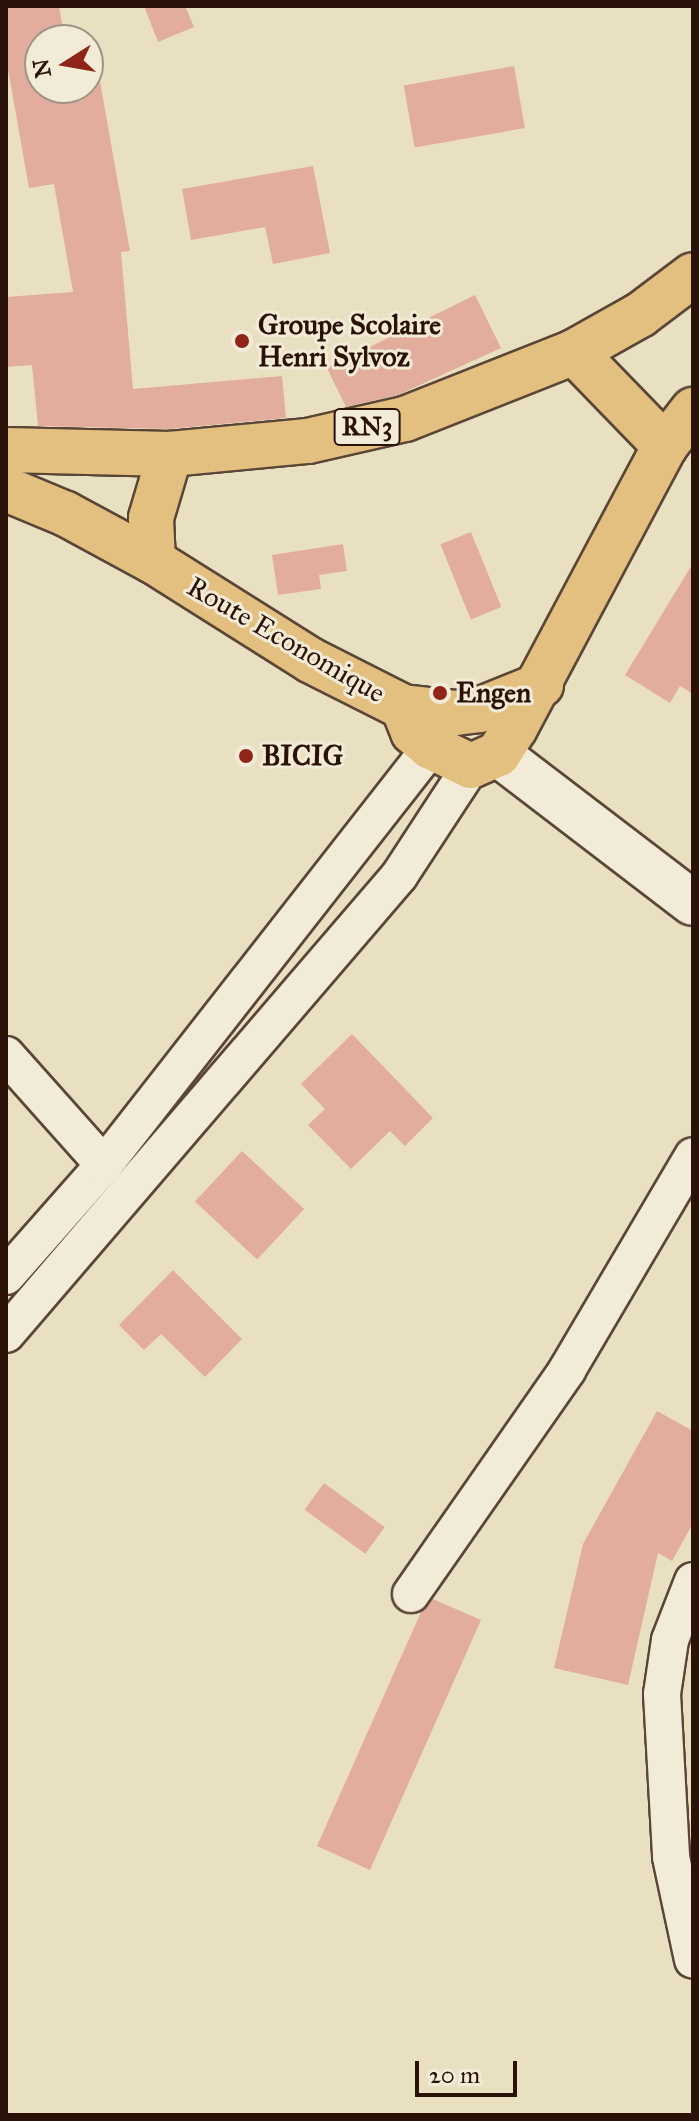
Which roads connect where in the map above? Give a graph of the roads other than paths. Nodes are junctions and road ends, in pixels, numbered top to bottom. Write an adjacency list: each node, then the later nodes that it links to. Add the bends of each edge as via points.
1 (689, 287): 2 (highway, RN3)
2 (574, 352): 4 (highway); 6 (highway, RN3, via 405,419 308,441)
3 (693, 410): 4 (highway)
4 (665, 446): 9 (highway)
5 (6, 450): 6 (highway, RN3)
6 (170, 454): 8 (highway, via 151,518)
7 (6, 489): 8 (highway, Route Economique)
8 (153, 561): 10 (highway, Route Economique, via 310,660)
9 (541, 685): 10 (highway, via 479,710); 12 (highway)
10 (403, 707): 11 (highway, Route Economique, via 413,732)
11 (431, 747): 12 (highway, Route Economique); 16 (street)
12 (484, 760): 13 (street); 18 (street, via 399,876)
13 (693, 903)
14 (6, 1055): 16 (street)
15 (693, 1156): 20 (street, via 567,1370)
16 (104, 1165): 17 (street)
17 (6, 1276)
18 (6, 1334)
19 (693, 1581): 21 (street, via 670,1640 662,1723 671,1857)
20 (411, 1594)
21 (693, 1960)

